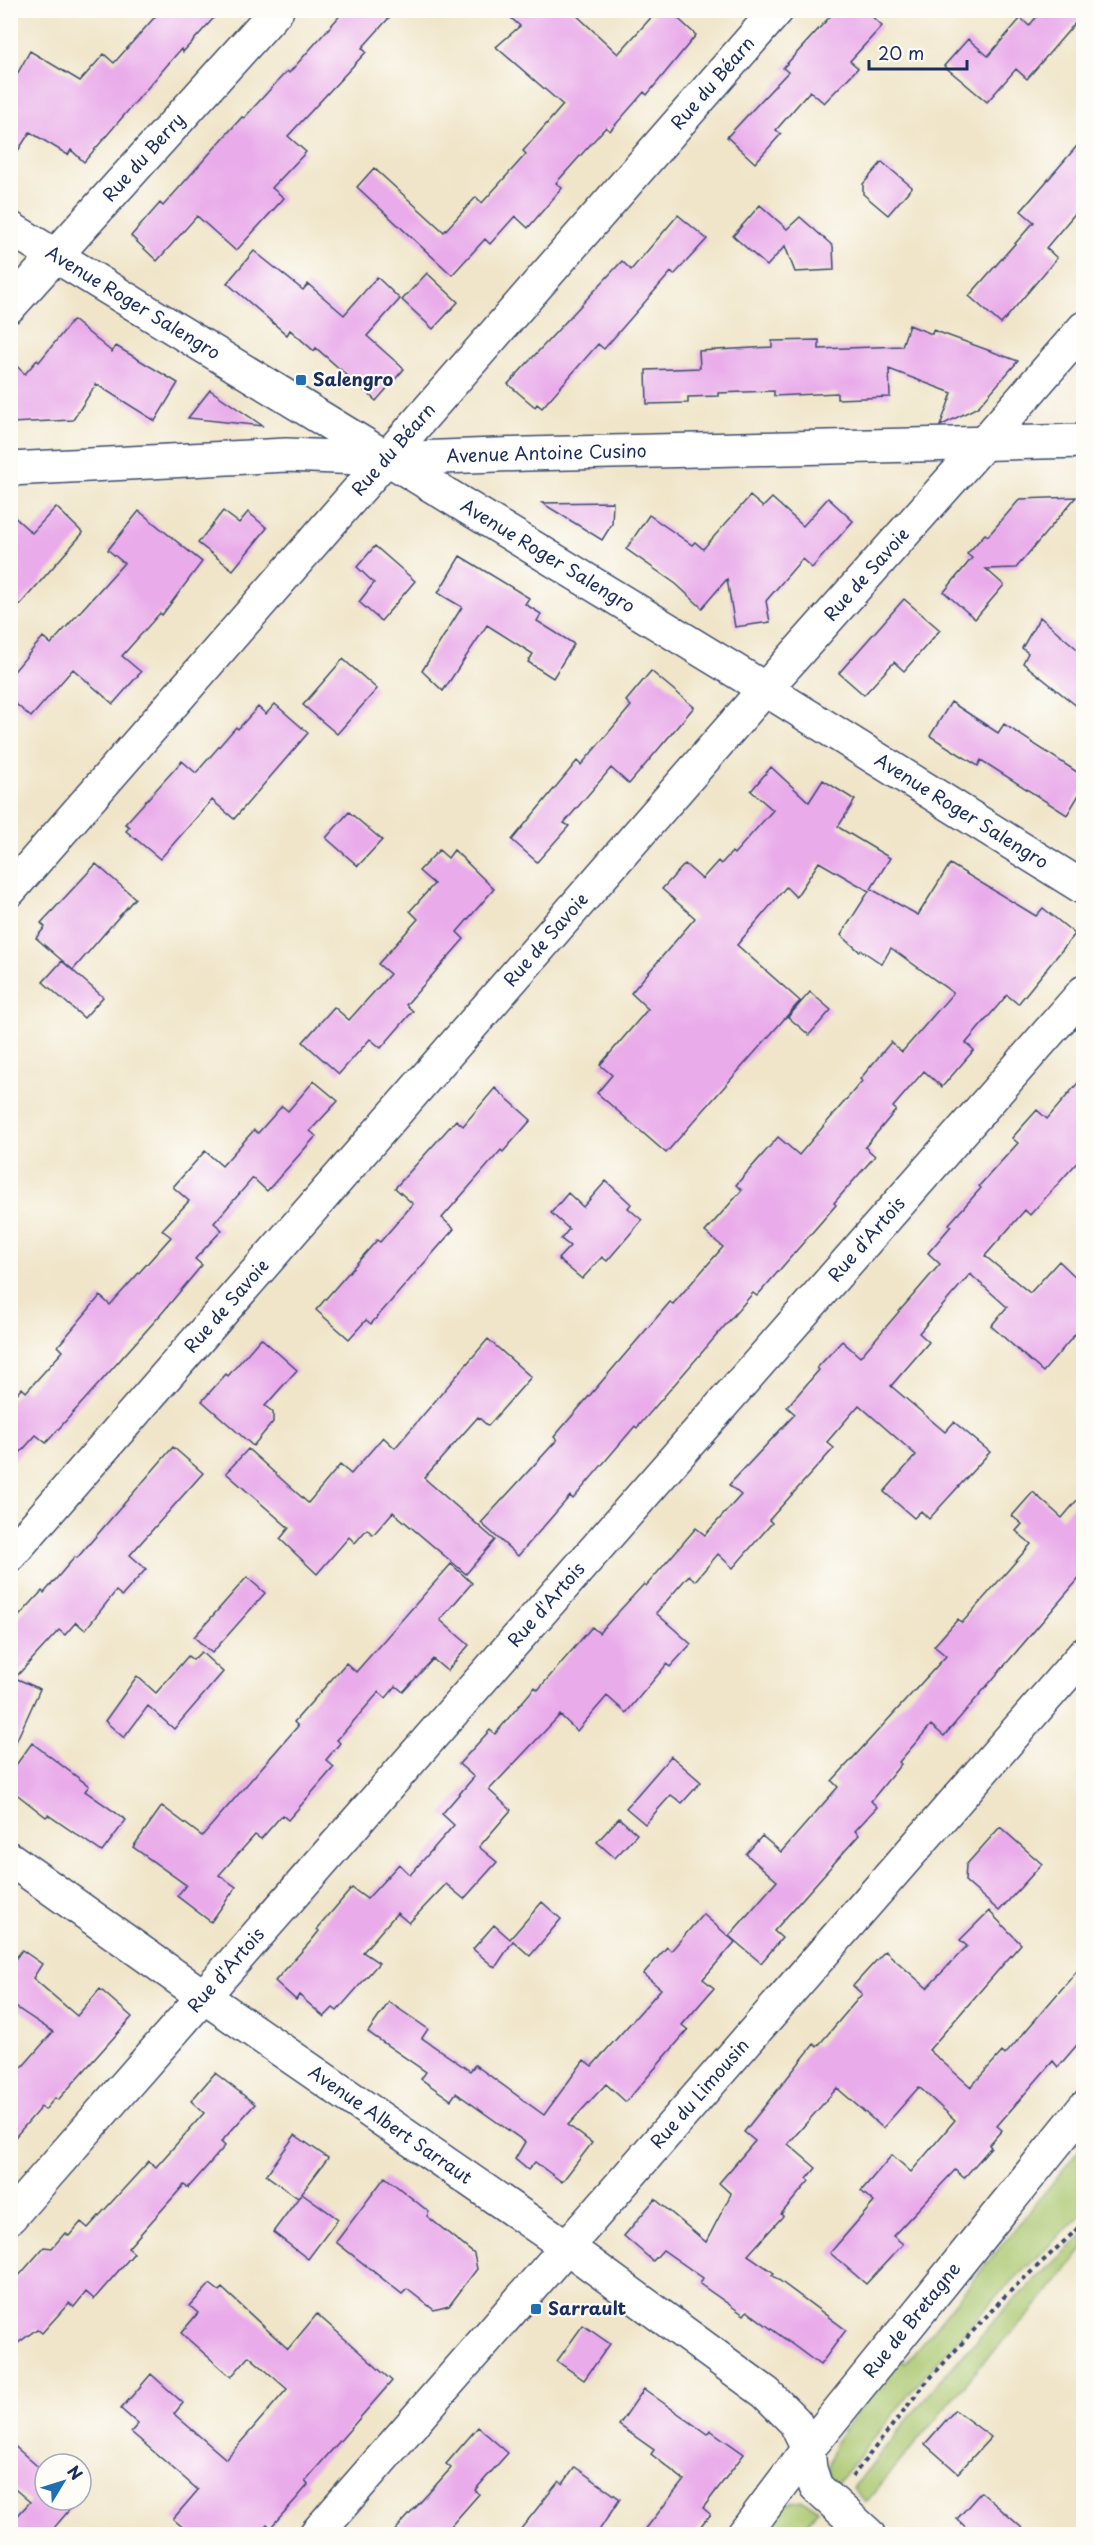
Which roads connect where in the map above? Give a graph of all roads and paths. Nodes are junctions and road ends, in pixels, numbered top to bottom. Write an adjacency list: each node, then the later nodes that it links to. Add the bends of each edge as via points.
1 (277, 10): 4 (street, Rue du Berry)
2 (777, 10): 9 (street, Rue du Béarn)
3 (10, 228): 4 (street, Avenue Roger Salengro)
4 (55, 256): 5 (street, Rue du Berry); 9 (street, Avenue Roger Salengro)
5 (10, 306)
6 (1083, 328): 8 (street, Rue de Savoie)
7 (1083, 441): 8 (street, Avenue Antoine Cusino)
8 (984, 443): 9 (street, Avenue Antoine Cusino); 11 (street, Rue de Savoie)
9 (387, 459): 10 (street, Avenue Antoine Cusino, via 286,455); 11 (street, Avenue Roger Salengro); 13 (street, Rue du Béarn)
10 (10, 470)
11 (765, 689): 12 (street, Avenue Roger Salengro); 15 (street, Rue de Savoie)
12 (1083, 888)
13 (10, 890)
14 (1083, 992): 18 (street, Rue d'Artois)
15 (10, 1555)
16 (1083, 1654): 22 (street, Rue du Limousin)
17 (10, 1859): 18 (street, Avenue Albert Sarraut)
18 (203, 1996): 20 (street, Rue d'Artois); 22 (street, Avenue Albert Sarraut)
19 (1083, 2108): 23 (street, Rue de Bretagne)
20 (10, 2217)
21 (1083, 2223): 24 (path, via 1003,2298 931,2378)
22 (567, 2247): 23 (street, Avenue Albert Sarraut, via 766,2393 795,2422); 25 (street, Rue du Limousin)
23 (808, 2449): 24 (street, Avenue Albert Sarraut, via 816,2487); 26 (street, Rue de Bretagne)
24 (832, 2502): 27 (street, Avenue Albert Sarraut)
25 (316, 2535)
26 (744, 2535)
27 (868, 2535)

